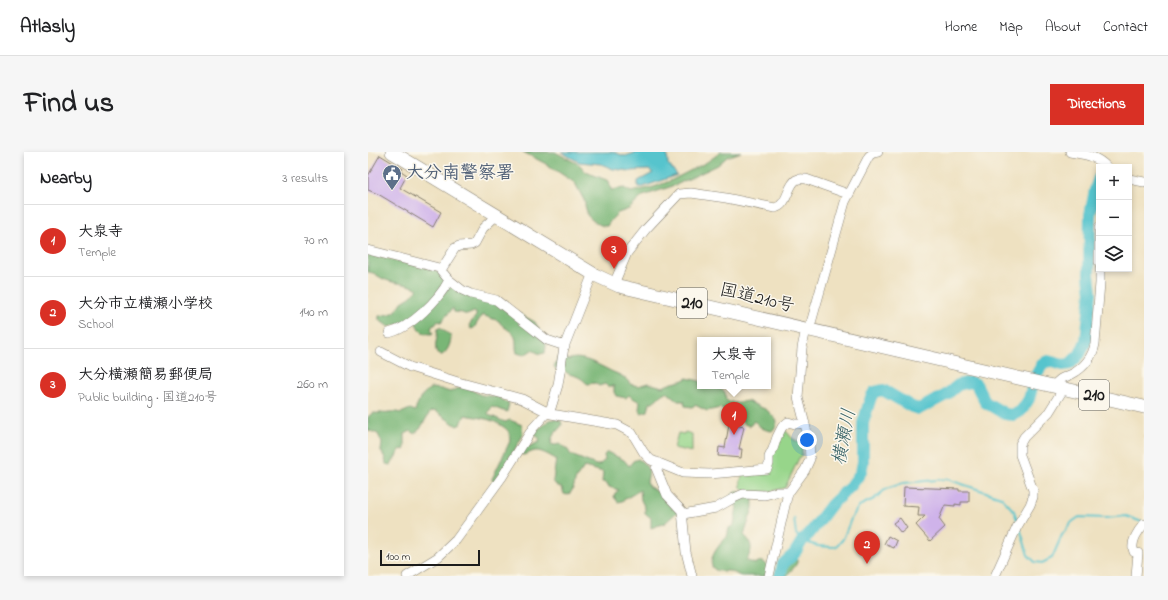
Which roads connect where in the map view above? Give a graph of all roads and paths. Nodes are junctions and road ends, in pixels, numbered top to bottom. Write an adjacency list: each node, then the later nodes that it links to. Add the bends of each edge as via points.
1 (392, 152): 8 (highway, 国道210号 / 210)
2 (878, 152): 7 (street, via 869,156)
3 (1070, 152): 4 (street)
4 (1101, 156)
5 (1132, 179): 6 (street)
6 (1144, 182)
7 (848, 194): 14 (street, via 806,179 794,181 780,206 774,208 726,198 691,193 679,194 627,253); 15 (street)
8 (497, 216): 10 (street, via 483,228 475,243 455,248); 12 (highway, 国道210号 / 210)
9 (368, 250): 10 (street)
10 (442, 270): 13 (street)
11 (1100, 272): 19 (street, via 1093,353 1078,370 1059,380)
12 (593, 273): 14 (highway, 国道210号 / 210); 17 (street)
13 (449, 280): 16 (street, via 435,301 410,323); 17 (street, via 466,292 496,300 547,340)
14 (614, 284): 15 (highway, 国道210号 / 210)
15 (807, 329): 19 (highway, 国道210号 / 210); 22 (street, via 802,348 798,393)
16 (388, 333)
17 (565, 346): 21 (street, via 558,385)
18 (381, 352): 21 (street, via 410,367 522,400)
19 (1054, 386): 20 (highway, 国道210号 / 210); 30 (street, via 1049,412 1020,444 1020,455 1033,490 1033,497 1016,527)
20 (1144, 407)
21 (548, 412): 23 (street, via 609,422 625,428 633,434 649,458); 27 (street, via 533,428 502,477 456,540 438,557)
22 (804, 423): 23 (street, via 788,422 783,426 769,455 766,469 687,474); 24 (street, via 810,445 810,458 805,470)
23 (656, 462): 25 (street, via 667,495)
24 (789, 492): 25 (street, via 743,494 716,508); 29 (street)
25 (683, 514): 28 (street, via 686,552)
26 (1144, 524): 31 (street, via 1132,546 1134,552 1138,553)
27 (407, 576)
28 (692, 576)
29 (769, 576)
30 (995, 576)
31 (1136, 576)

